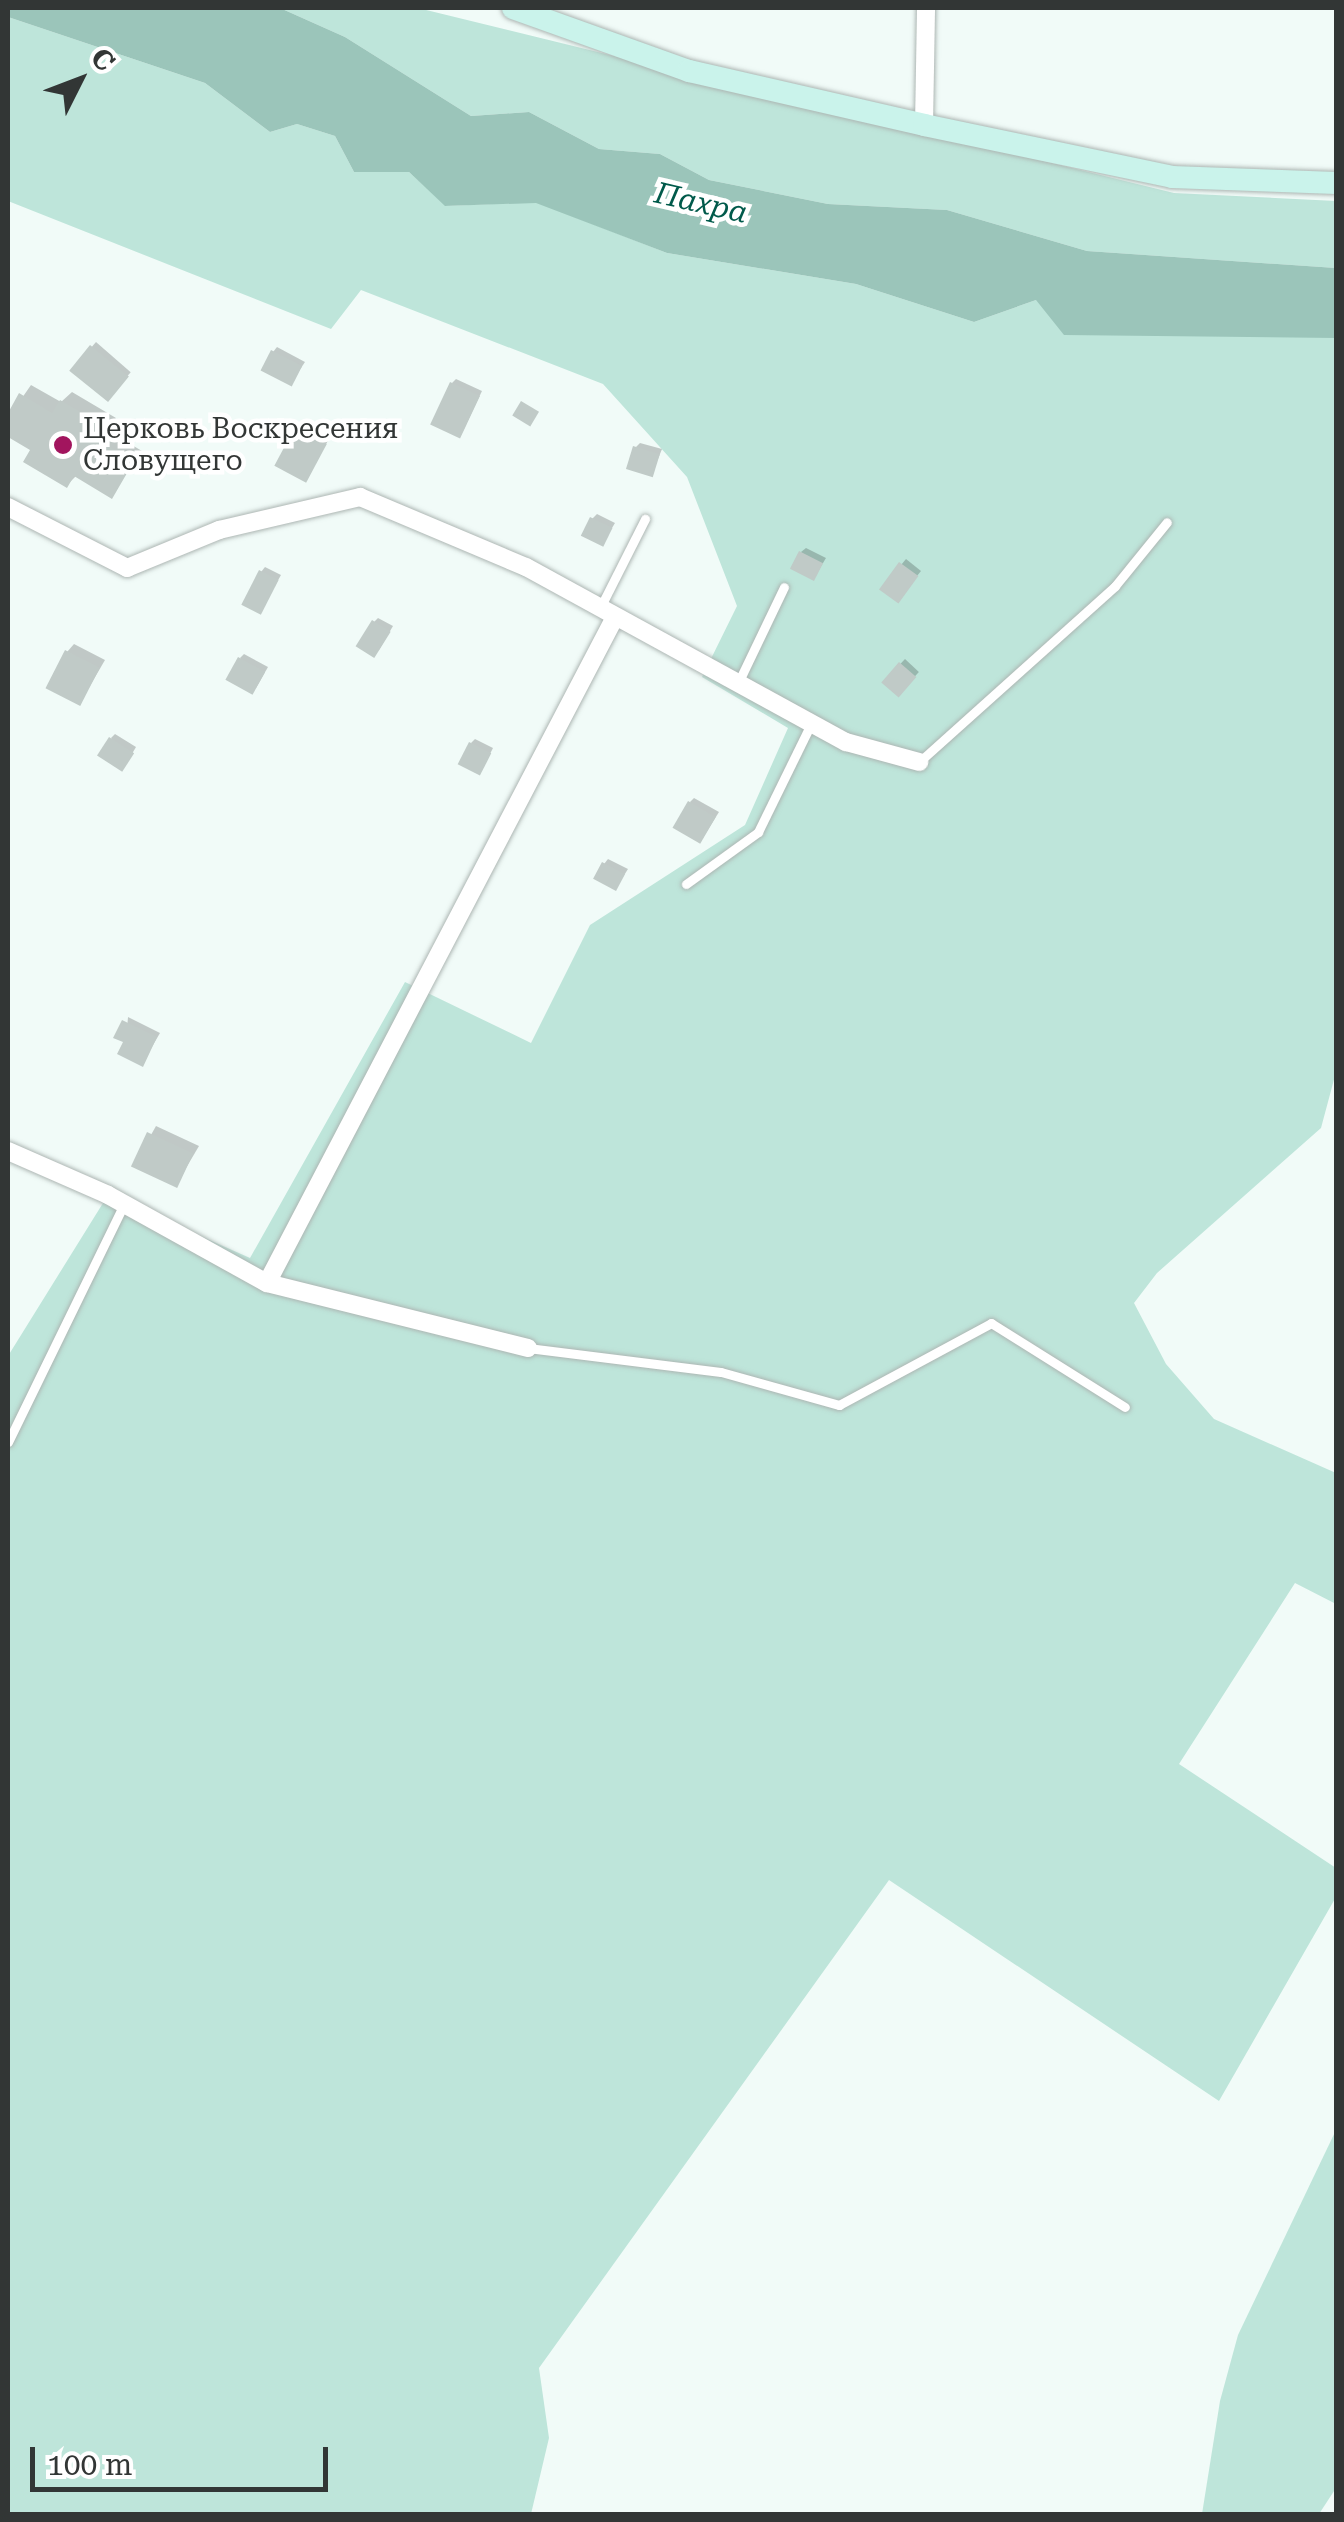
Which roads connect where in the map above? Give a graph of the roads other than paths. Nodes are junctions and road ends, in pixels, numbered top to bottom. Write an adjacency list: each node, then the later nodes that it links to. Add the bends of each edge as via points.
1 (513, 8): 3 (street, via 689,71)
2 (926, 8): 3 (street)
3 (924, 125): 4 (street, via 1172,177)
4 (1336, 182)
5 (8, 507): 9 (street, via 127,568 219,530 360,496 526,566)
6 (646, 519): 9 (lane)
7 (1167, 522): 12 (lane, via 1115,586)
8 (784, 587): 10 (lane)
9 (608, 613): 10 (street); 16 (street)
10 (739, 681): 11 (street)
11 (812, 722): 12 (street, via 846,742); 13 (lane, via 758,832)
12 (919, 762)
13 (686, 884)
14 (8, 1151): 15 (street)
15 (124, 1204): 16 (street); 19 (lane)
16 (267, 1283): 17 (street)
17 (528, 1348): 18 (lane, via 721,1372 839,1405 991,1323)
18 (1125, 1407)
19 (8, 1442)

